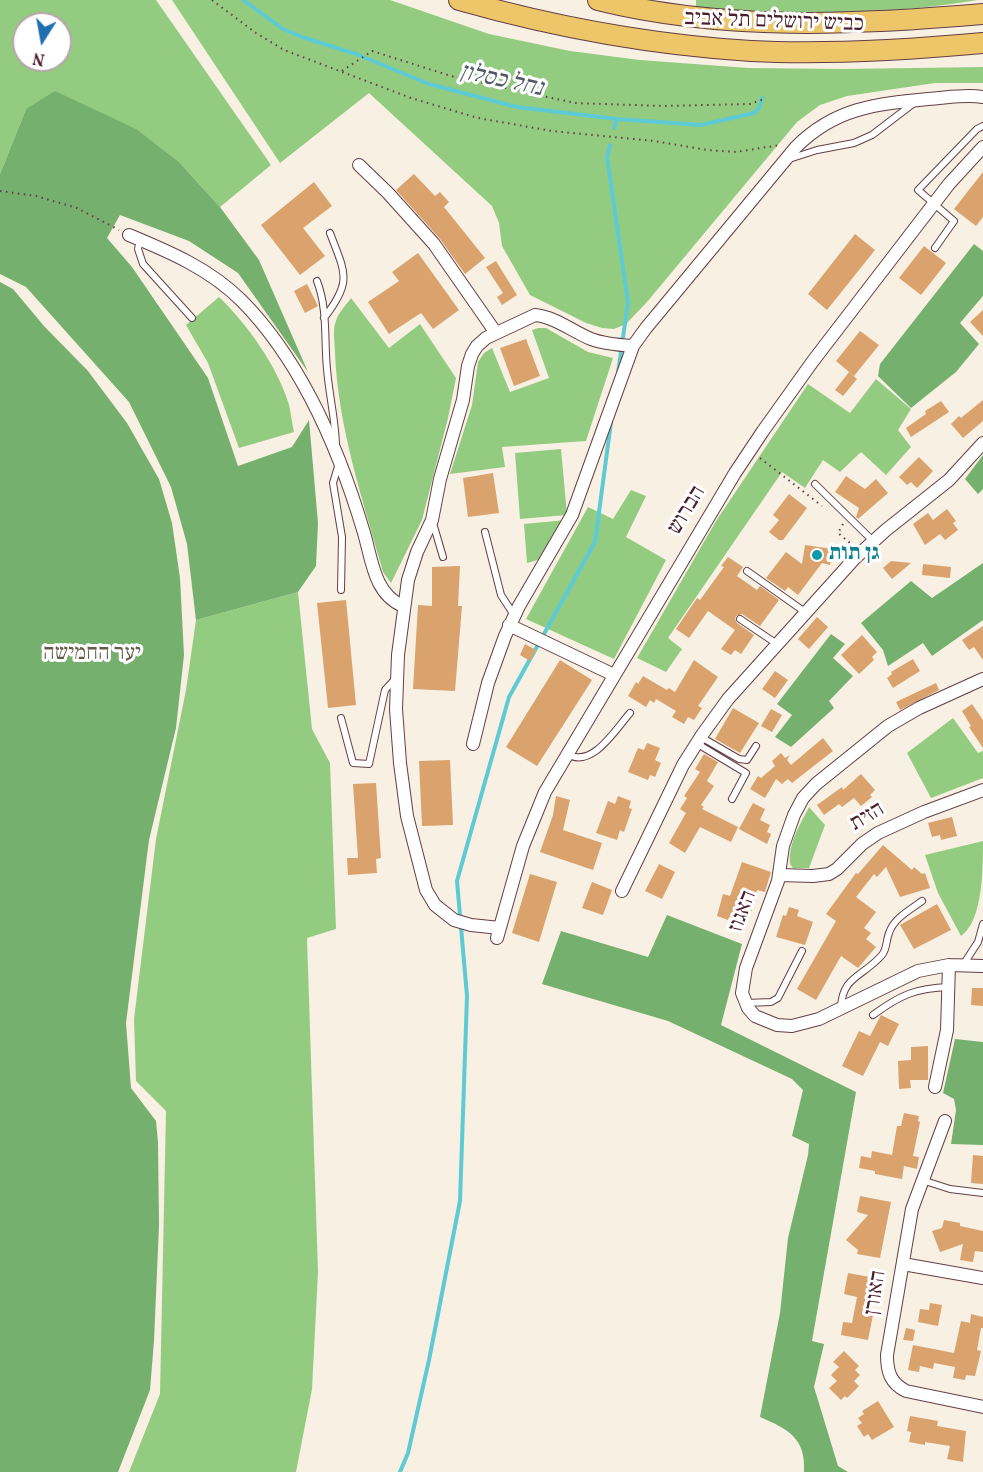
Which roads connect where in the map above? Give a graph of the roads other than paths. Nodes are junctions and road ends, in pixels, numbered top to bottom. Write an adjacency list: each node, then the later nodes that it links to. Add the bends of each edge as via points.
1 (459, 0): 5 (highway, כביש ירושלים תל אביב, via 612,35 708,47)
2 (598, 0): 3 (highway, כביש ירושלים תל אביב, via 711,18 803,23)
3 (983, 14)
4 (983, 43): 5 (highway, כביש ירושלים תל אביב)
5 (802, 52): 6 (highway)
6 (983, 53)
7 (983, 97): 8 (street)
8 (917, 100): 11 (lane, via 872,135); 11 (street, via 854,111 827,122)
9 (983, 126): 13 (lane, via 918,190)
10 (983, 147): 13 (street, הברוש)
11 (784, 161): 21 (street)
12 (359, 165): 20 (street, via 434,244)
13 (934, 204): 16 (lane, via 954,221); 36 (street, הברוש, via 813,361 750,451)
14 (330, 233): 19 (lane, via 345,279 338,299)
15 (135, 237): 18 (lane, via 143,264); 23 (street, via 195,265 242,302 289,363)
16 (935, 248)
17 (317, 281): 19 (lane, via 324,298)
18 (192, 318)
19 (324, 318): 23 (lane)
20 (496, 333): 21 (street, via 535,315 607,344); 25 (street, via 472,354)
21 (633, 346): 34 (street, via 572,515)
22 (983, 443): 27 (street, via 949,480)
23 (338, 460): 30 (lane, via 333,483 342,537); 31 (street, via 380,586 388,598)
24 (815, 484): 27 (lane)
25 (432, 520): 28 (lane); 31 (street, via 413,562)
26 (485, 532): 34 (lane, via 501,595)
27 (873, 541): 32 (street)
28 (442, 557)
29 (747, 571): 32 (lane)
30 (341, 590)
31 (403, 606): 37 (street)
32 (805, 612): 35 (street)
33 (740, 619): 35 (lane)
34 (512, 620): 36 (street); 42 (street, via 488,683)
35 (777, 644): 41 (street, via 733,692)
36 (614, 675): 44 (street, הברוש)
37 (397, 676): 40 (lane, via 385,690 369,764 352,763); 44 (street, הברוש, via 398,736 412,841 426,890 435,905 454,920 499,933 531,824)
38 (983, 679): 47 (street, האגוז, via 893,722 816,784 794,816 782,850)
39 (630, 713): 44 (lane, via 589,756 574,758)
40 (341, 718)
41 (698, 740): 43 (lane, via 744,760); 46 (lane, via 746,773); 48 (street)
42 (473, 744)
43 (756, 746)
44 (567, 754)
45 (983, 790): 47 (street, הזית, via 878,833 829,874)
46 (732, 799)
47 (779, 875): 56 (street, האגוז, via 744,974)
48 (622, 891)
49 (922, 901): 57 (lane, via 893,925 882,955 847,983)
50 (983, 924): 53 (lane, via 978,942)
51 (802, 951): 56 (lane, via 778,998 762,1004)
52 (949, 965): 53 (street); 55 (street); 57 (street, via 918,972)
53 (963, 965): 54 (street)
54 (983, 966)
55 (950, 987): 58 (lane, via 914,990); 59 (street, via 945,1043)
56 (745, 1003): 57 (street, via 755,1016 784,1026 806,1024)
57 (841, 1008)
58 (873, 1015)
59 (935, 1087)
60 (945, 1121): 61 (street, האורן)
61 (921, 1180): 62 (lane); 63 (street, האורן, via 909,1220)
62 (983, 1193)
63 (903, 1264): 64 (street); 65 (street, האורן, via 887,1355 892,1380 912,1394)
64 (983, 1278)
65 (983, 1407)

